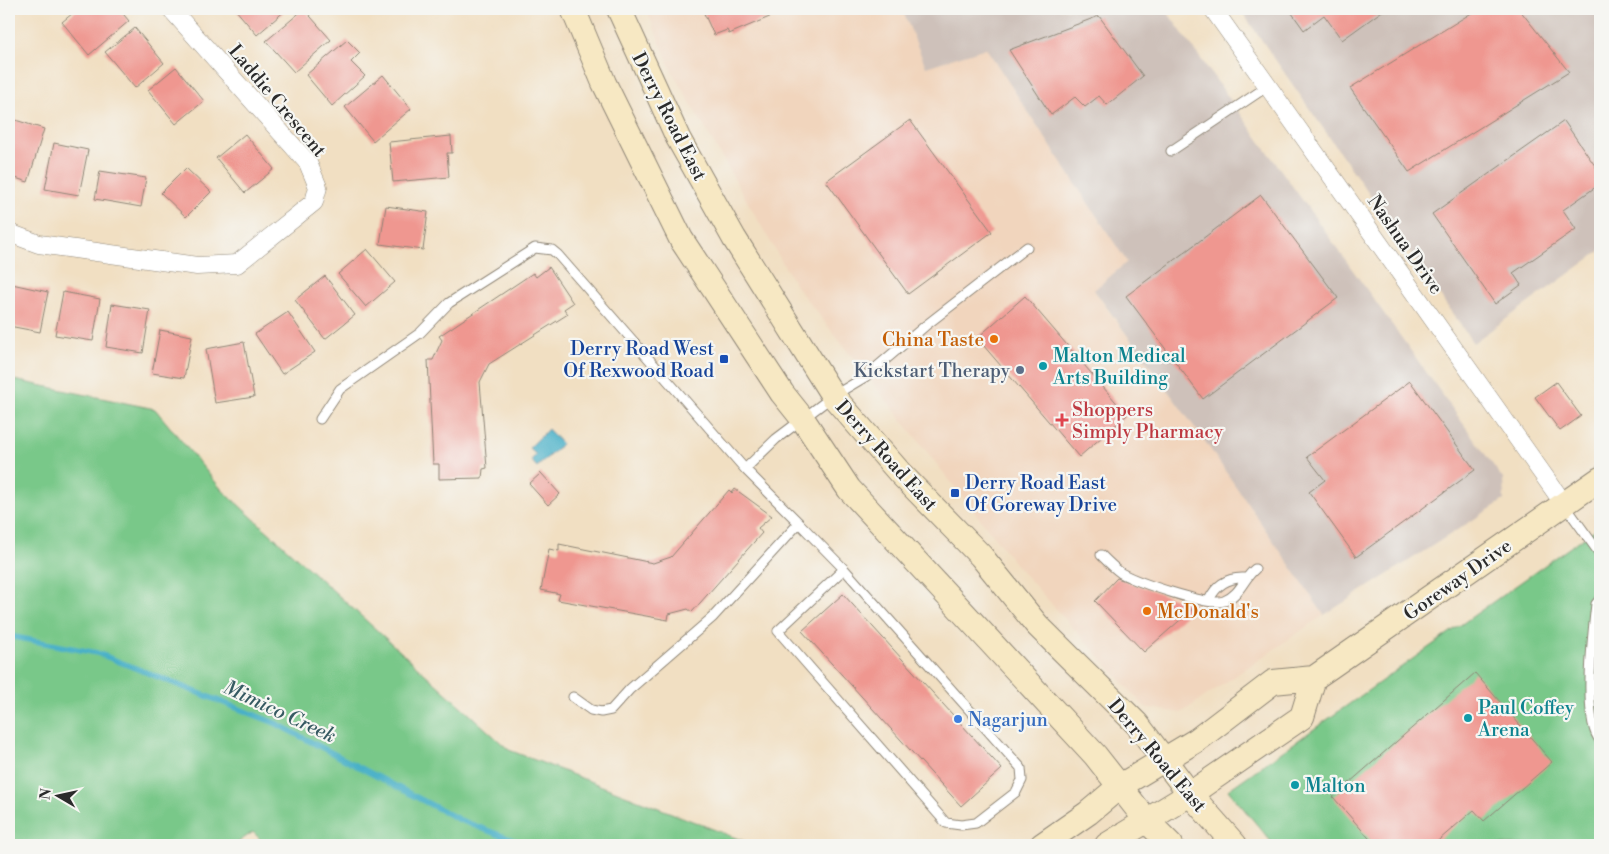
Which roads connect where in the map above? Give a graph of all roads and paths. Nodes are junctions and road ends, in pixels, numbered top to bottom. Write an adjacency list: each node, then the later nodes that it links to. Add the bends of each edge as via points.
1 (172, 9): 7 (street, Laddie Crescent, via 308,163 318,187 314,202 237,264 197,266 39,244)
2 (574, 9): 10 (main road, via 604,83 681,239 782,393)
3 (619, 9): 9 (main road, Derry Road East, via 678,138 734,238)
4 (1213, 9): 5 (street, Nashua Drive)
5 (1268, 86): 6 (lane); 14 (street, Nashua Drive)
6 (1171, 151)
7 (9, 233)
8 (1027, 247): 9 (lane, via 864,377)
9 (833, 396): 10 (lane); 28 (main road, Derry Road East, via 900,473 981,556 1037,625 1137,724)
10 (802, 418): 12 (lane); 29 (main road, via 849,489)
11 (320, 419): 12 (lane, via 340,389 420,333 449,304 528,251 544,248 558,255)
12 (745, 469): 15 (lane)
13 (1600, 479): 14 (main road, Goreway Drive)
14 (1564, 504): 16 (lane); 25 (main road, Goreway Drive)
15 (799, 523): 18 (lane); 26 (lane, via 714,617 630,688 611,710 591,710)
16 (1600, 554)
17 (1101, 555): 21 (lane, via 1126,575 1186,597)
18 (844, 569): 18 (lane, via 778,631 946,823 961,826 976,823 1016,792 1022,780 1021,768)
19 (1255, 569): 20 (lane)
20 (1245, 578): 21 (lane, via 1230,579 1213,591); 21 (lane, via 1240,591 1224,602)
21 (1209, 600)
22 (1600, 600): 23 (lane, via 1596,604)
23 (1592, 643): 24 (lane); 27 (lane, via 1590,718)
24 (1600, 651)
25 (1314, 678): 28 (main road, Goreway Drive, via 1273,682 1197,740); 30 (main road, via 1302,717)
26 (573, 697)
27 (1600, 740)
28 (1163, 759): 29 (main road, Goreway Drive); 30 (main road, Derry Road East)
29 (1120, 786): 31 (main road); 32 (main road, Goreway Drive)
30 (1190, 794): 31 (main road); 35 (main road, Derry Road East)
31 (1147, 820): 33 (main road); 34 (main road)
32 (1042, 845)
33 (1106, 845)
34 (1171, 845)
35 (1235, 845)

